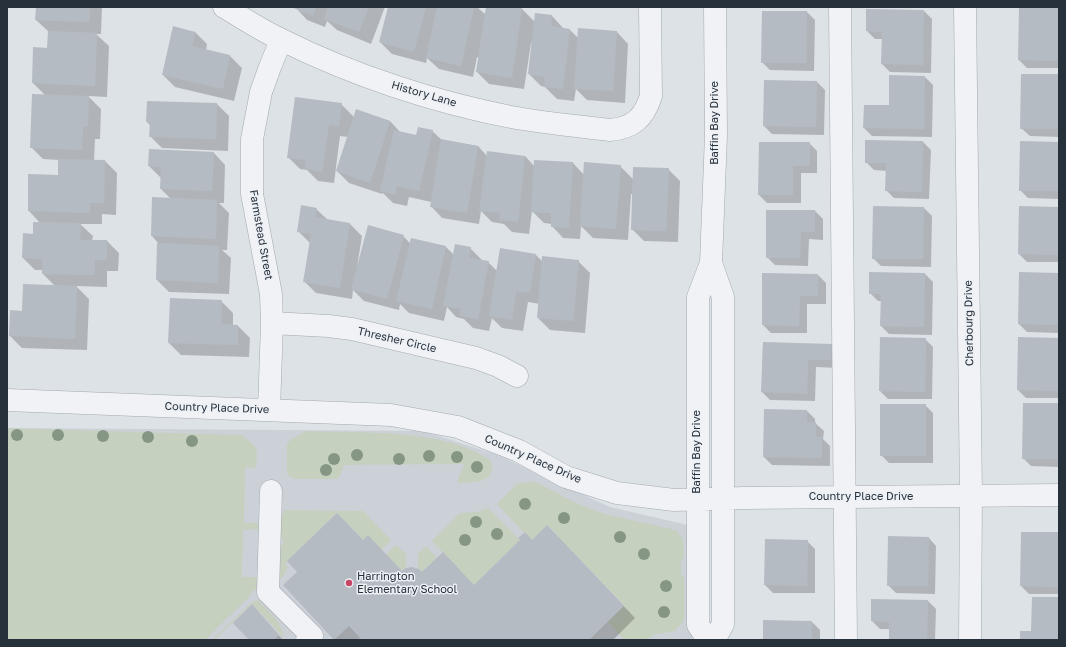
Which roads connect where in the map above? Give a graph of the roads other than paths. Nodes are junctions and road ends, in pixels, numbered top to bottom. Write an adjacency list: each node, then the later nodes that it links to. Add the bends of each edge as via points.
1 (224, 7): 6 (street, History Lane)
2 (650, 7): 6 (street, History Lane, via 651,96 644,114 638,120 621,129 610,130 511,117 448,102 387,84)
3 (715, 7): 7 (street, Baffin Bay Drive, via 716,135)
4 (840, 7): 15 (street)
5 (965, 7): 14 (street, Cherbourg Drive)
6 (281, 40): 8 (street, Farmstead Street, via 261,92 252,140 252,194 271,294)
7 (712, 263): 16 (street, Baffin Bay Drive, via 723,298); 17 (street, Baffin Bay Drive, via 698,297)
8 (272, 323): 9 (street, Thresher Circle, via 352,329 476,358); 11 (street, Farmstead Street)
9 (517, 376)
10 (7, 400): 11 (street, Country Place Drive)
11 (269, 410): 17 (street, Country Place Drive, via 391,415 458,427 519,451 566,477 617,493 674,500)
12 (271, 491): 18 (street, via 268,592 312,636)
13 (1059, 495): 14 (street, Country Place Drive)
14 (971, 496): 15 (street, Country Place Drive); 22 (street, Cherbourg Drive)
15 (844, 497): 16 (street, Country Place Drive); 21 (street)
16 (723, 498): 17 (street, Country Place Drive); 20 (street, Baffin Bay Drive, via 723,624)
17 (697, 500): 19 (street, Baffin Bay Drive, via 698,625)
18 (307, 640)
19 (708, 640)
20 (714, 640)
21 (846, 640)
22 (970, 640)

